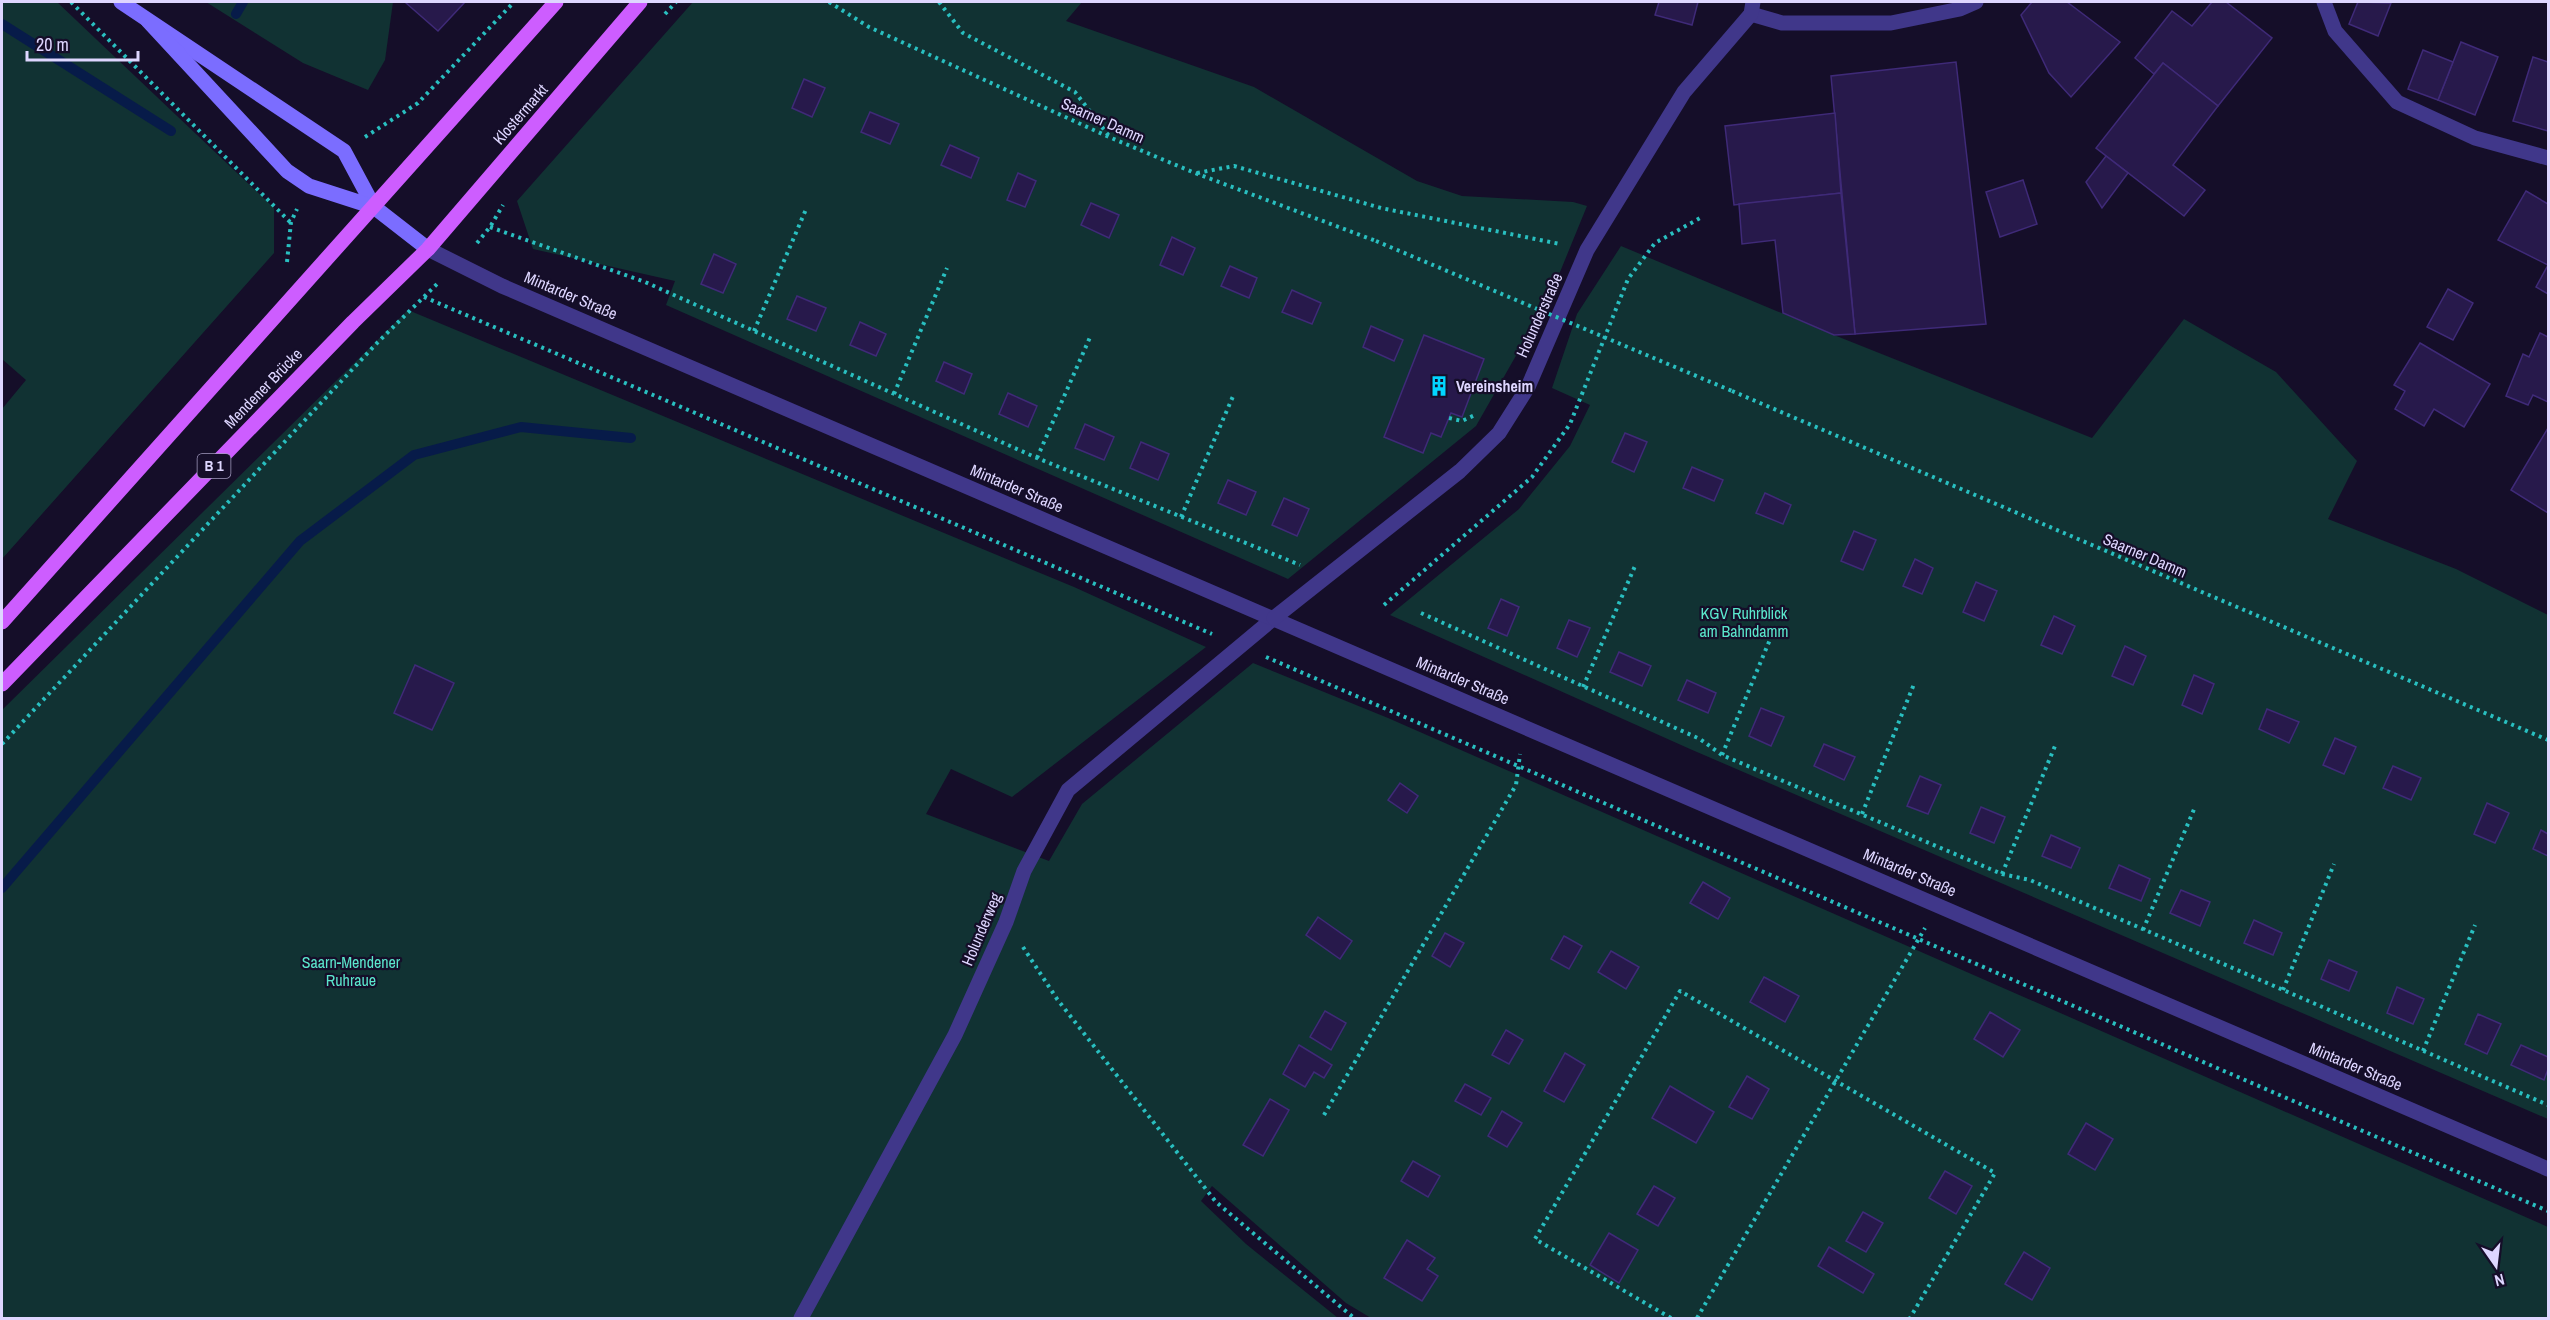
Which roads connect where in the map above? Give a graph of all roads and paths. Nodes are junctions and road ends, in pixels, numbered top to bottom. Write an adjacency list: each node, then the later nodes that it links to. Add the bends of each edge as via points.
1 (70, 2): 19 (path)
2 (121, 2): 11 (main road, Mintarder Straße)
3 (514, 2): 12 (path)
4 (556, 2): 16 (main road)
5 (640, 2): 21 (main road, Klostermarkt / B 1)
6 (829, 2): 13 (path, Saarner Damm, via 869,27)
7 (939, 2): 13 (path, via 963,33 1075,92)
8 (1976, 2): 10 (street, via 1891,23 1782,23)
9 (2324, 2): 14 (street, via 2335,31 2397,102 2475,138)
10 (1752, 8): 22 (street, Holunderstraße, via 1684,92)
11 (148, 21): 16 (main road, Mintarder Straße, via 344,151); 16 (main road, Mintarder Straße, via 287,171 309,186)
12 (418, 103)
13 (1109, 137): 15 (path, Saarner Damm)
14 (2548, 159)
15 (1194, 173): 22 (path, via 1234,166 1381,208); 42 (path, Saarner Damm, bridge, via 1376,241)
16 (374, 207): 21 (main road, Mintarder Straße); 35 (main road)
17 (807, 207): 24 (path)
18 (1702, 217): 32 (path, via 1655,243 1628,279 1570,424 1532,477)
19 (291, 222)
20 (490, 228): 24 (path, via 645,282)
21 (428, 249): 34 (street, Mintarder Straße, via 502,286); 38 (main road, Mendener Brücke / B 1)
22 (1587, 250): 31 (street, Holunderstraße, via 1528,387 1499,433 1460,471)
23 (947, 268): 26 (path)
24 (754, 331): 26 (path)
25 (1091, 335): 28 (path)
26 (894, 394): 28 (path)
27 (1234, 394): 29 (path)
28 (1036, 458): 29 (path)
29 (1181, 517): 31 (path)
30 (1635, 566): 40 (path)
31 (1328, 578): 34 (street, Holunderstraße)
32 (1384, 605)
33 (1421, 613): 40 (path)
34 (1274, 618): 37 (street, Holunderweg); 41 (street, Mintarder Straße)
35 (2, 622)
36 (1776, 625): 45 (path)
37 (1239, 645): 43 (path, via 424,297); 46 (path); 52 (street, Holunderweg, via 1068,790 1024,871)
38 (2, 684)
39 (1914, 684): 48 (path)
40 (1583, 687): 45 (path, via 1700,739)
41 (1527, 727): 46 (path); 51 (street, Mintarder Straße)
42 (2548, 740)
43 (2, 744)
44 (2055, 746): 50 (path)
45 (1722, 754): 48 (path)
46 (1517, 766): 55 (path); 60 (path, via 1516,785)
47 (2194, 807): 54 (path)
48 (1862, 815): 50 (path)
49 (2334, 864): 56 (path)
50 (2002, 874): 54 (path, via 2030,880)
51 (1939, 904): 55 (path); 61 (street, Mintarder Straße)
52 (1006, 922): 63 (street, Holunderweg, via 955,1035); 64 (path, via 1056,999 1216,1202)
53 (2475, 925): 57 (path)
54 (2143, 930): 56 (path)
55 (1918, 940): 58 (path); 62 (path)
56 (2283, 990): 57 (path)
57 (2423, 1051): 59 (path)
58 (1836, 1081): 65 (path, via 1680,990 1535,1239); 66 (path); 67 (path, via 1995,1173)
59 (2548, 1105)
60 (1324, 1115)
61 (2548, 1169)
62 (2548, 1211)
63 (801, 1318)
64 (1354, 1318)
65 (1671, 1318)
66 (1697, 1318)
67 (1910, 1318)

